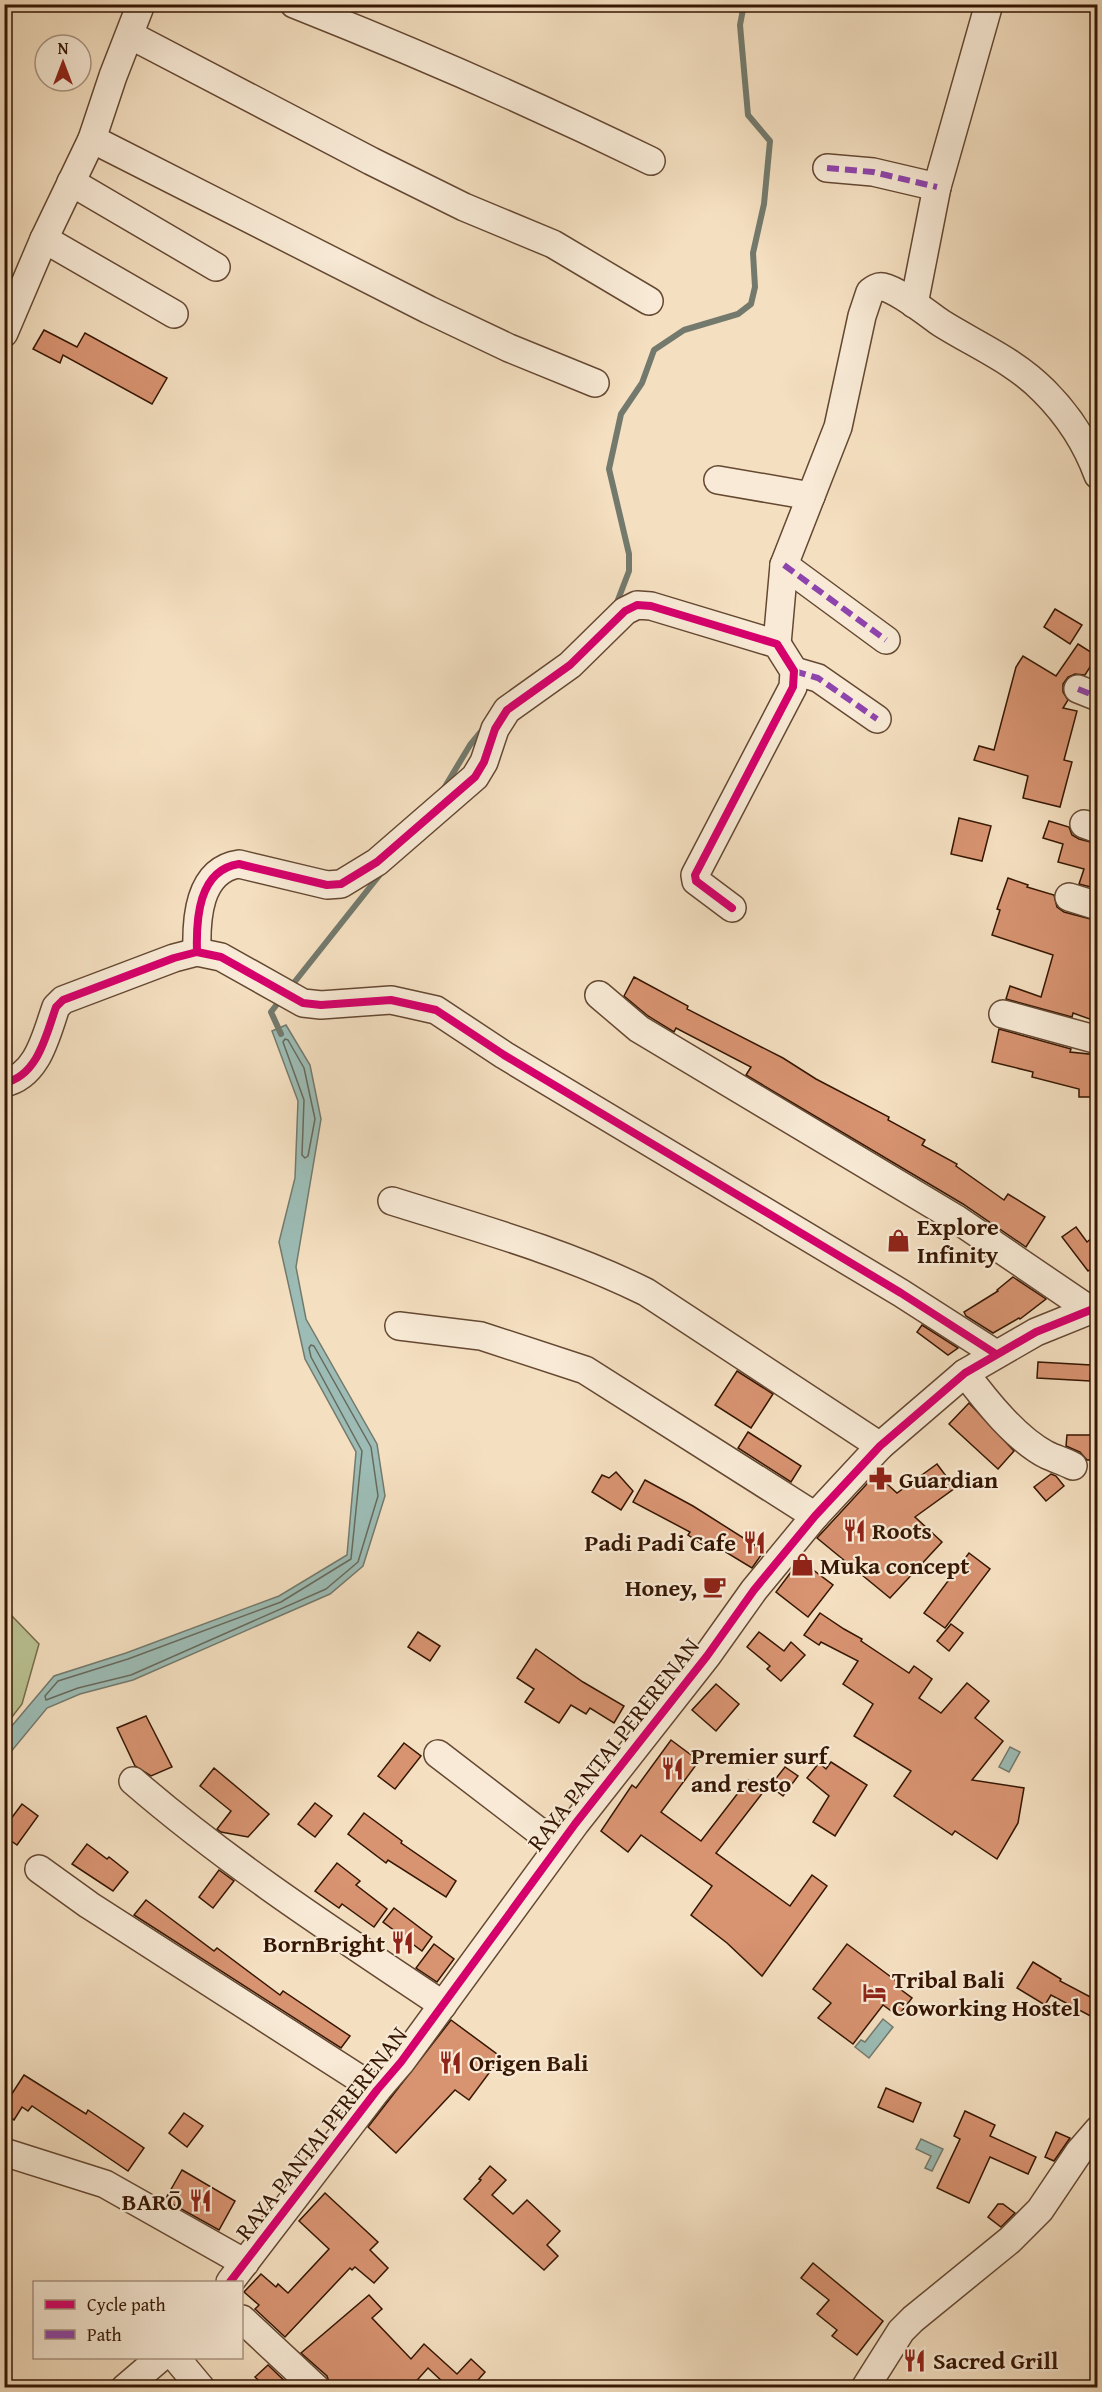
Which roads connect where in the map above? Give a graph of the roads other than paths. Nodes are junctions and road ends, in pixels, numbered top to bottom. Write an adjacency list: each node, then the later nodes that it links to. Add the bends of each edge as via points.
1 (141, 4): 4 (street)
2 (294, 4): 6 (street, via 555,114)
3 (989, 4): 9 (street)
4 (130, 35): 5 (street); 12 (street, via 371,162 553,244)
5 (92, 139): 8 (street); 16 (street, via 429,310 509,348)
6 (651, 160)
7 (827, 168): 9 (street, via 873,172)
8 (71, 182): 10 (street); 11 (street)
9 (937, 187): 13 (street)
10 (44, 238): 14 (street); 15 (street)
11 (216, 267)
12 (649, 301)
13 (914, 304): 17 (street, via 1016,367 1043,390 1081,438); 19 (street, via 883,287 870,291 838,428)
14 (174, 314)
15 (4, 333)
16 (595, 382)
17 (1098, 475)
18 (718, 480): 19 (street)
19 (811, 496): 20 (street)
20 (784, 565): 21 (street); 22 (street)
21 (886, 640)
22 (777, 644): 23 (street); 28 (street, via 637,605 570,665 507,710 495,729 481,770 377,862 341,884 327,885 239,864 218,873 201,901)
23 (794, 671): 24 (street, via 818,678); 27 (street, via 793,687 695,875 708,892)
24 (877, 719)
25 (1069, 897): 26 (street)
26 (1098, 906)
27 (732, 908)
28 (197, 952): 32 (street, via 63,1000 56,1007 31,1067 15,1081); 36 (street, via 222,957 303,1003 391,1000 436,1010)
29 (599, 996): 34 (street, via 639,1029 955,1218)
30 (1003, 1014): 31 (street)
31 (1098, 1040)
32 (4, 1083)
33 (392, 1201): 38 (street, via 571,1258 646,1292)
34 (1094, 1309): 36 (street, RAYA PANTAI PERERENAN, via 1036,1332)
35 (399, 1326): 40 (street, via 482,1336 585,1370)
36 (996, 1354): 37 (street, RAYA PANTAI PERERENAN)
37 (965, 1373): 38 (street, RAYA PANTAI PERERENAN); 39 (street, via 1029,1443)
38 (880, 1446): 40 (street, RAYA PANTAI PERERENAN)
39 (1073, 1466)
40 (815, 1516): 43 (street, RAYA PANTAI PERERENAN)
41 (438, 1754): 43 (street)
42 (133, 1780): 45 (street, via 199,1836)
43 (558, 1846): 45 (street, RAYA PANTAI PERERENAN)
44 (39, 1869): 46 (street)
45 (443, 2005): 46 (street, RAYA PANTAI PERERENAN)
46 (377, 2090): 49 (street, RAYA PANTAI PERERENAN)
47 (1098, 2130): 56 (street, via 1040,2210 1011,2240 901,2331)
48 (4, 2152): 49 (street, via 105,2184)
49 (238, 2273)
50 (243, 2320): 55 (street)
51 (159, 2359): 53 (street)
52 (177, 2359): 54 (street)
53 (125, 2388)
54 (201, 2388)
55 (316, 2388)
56 (865, 2388)

